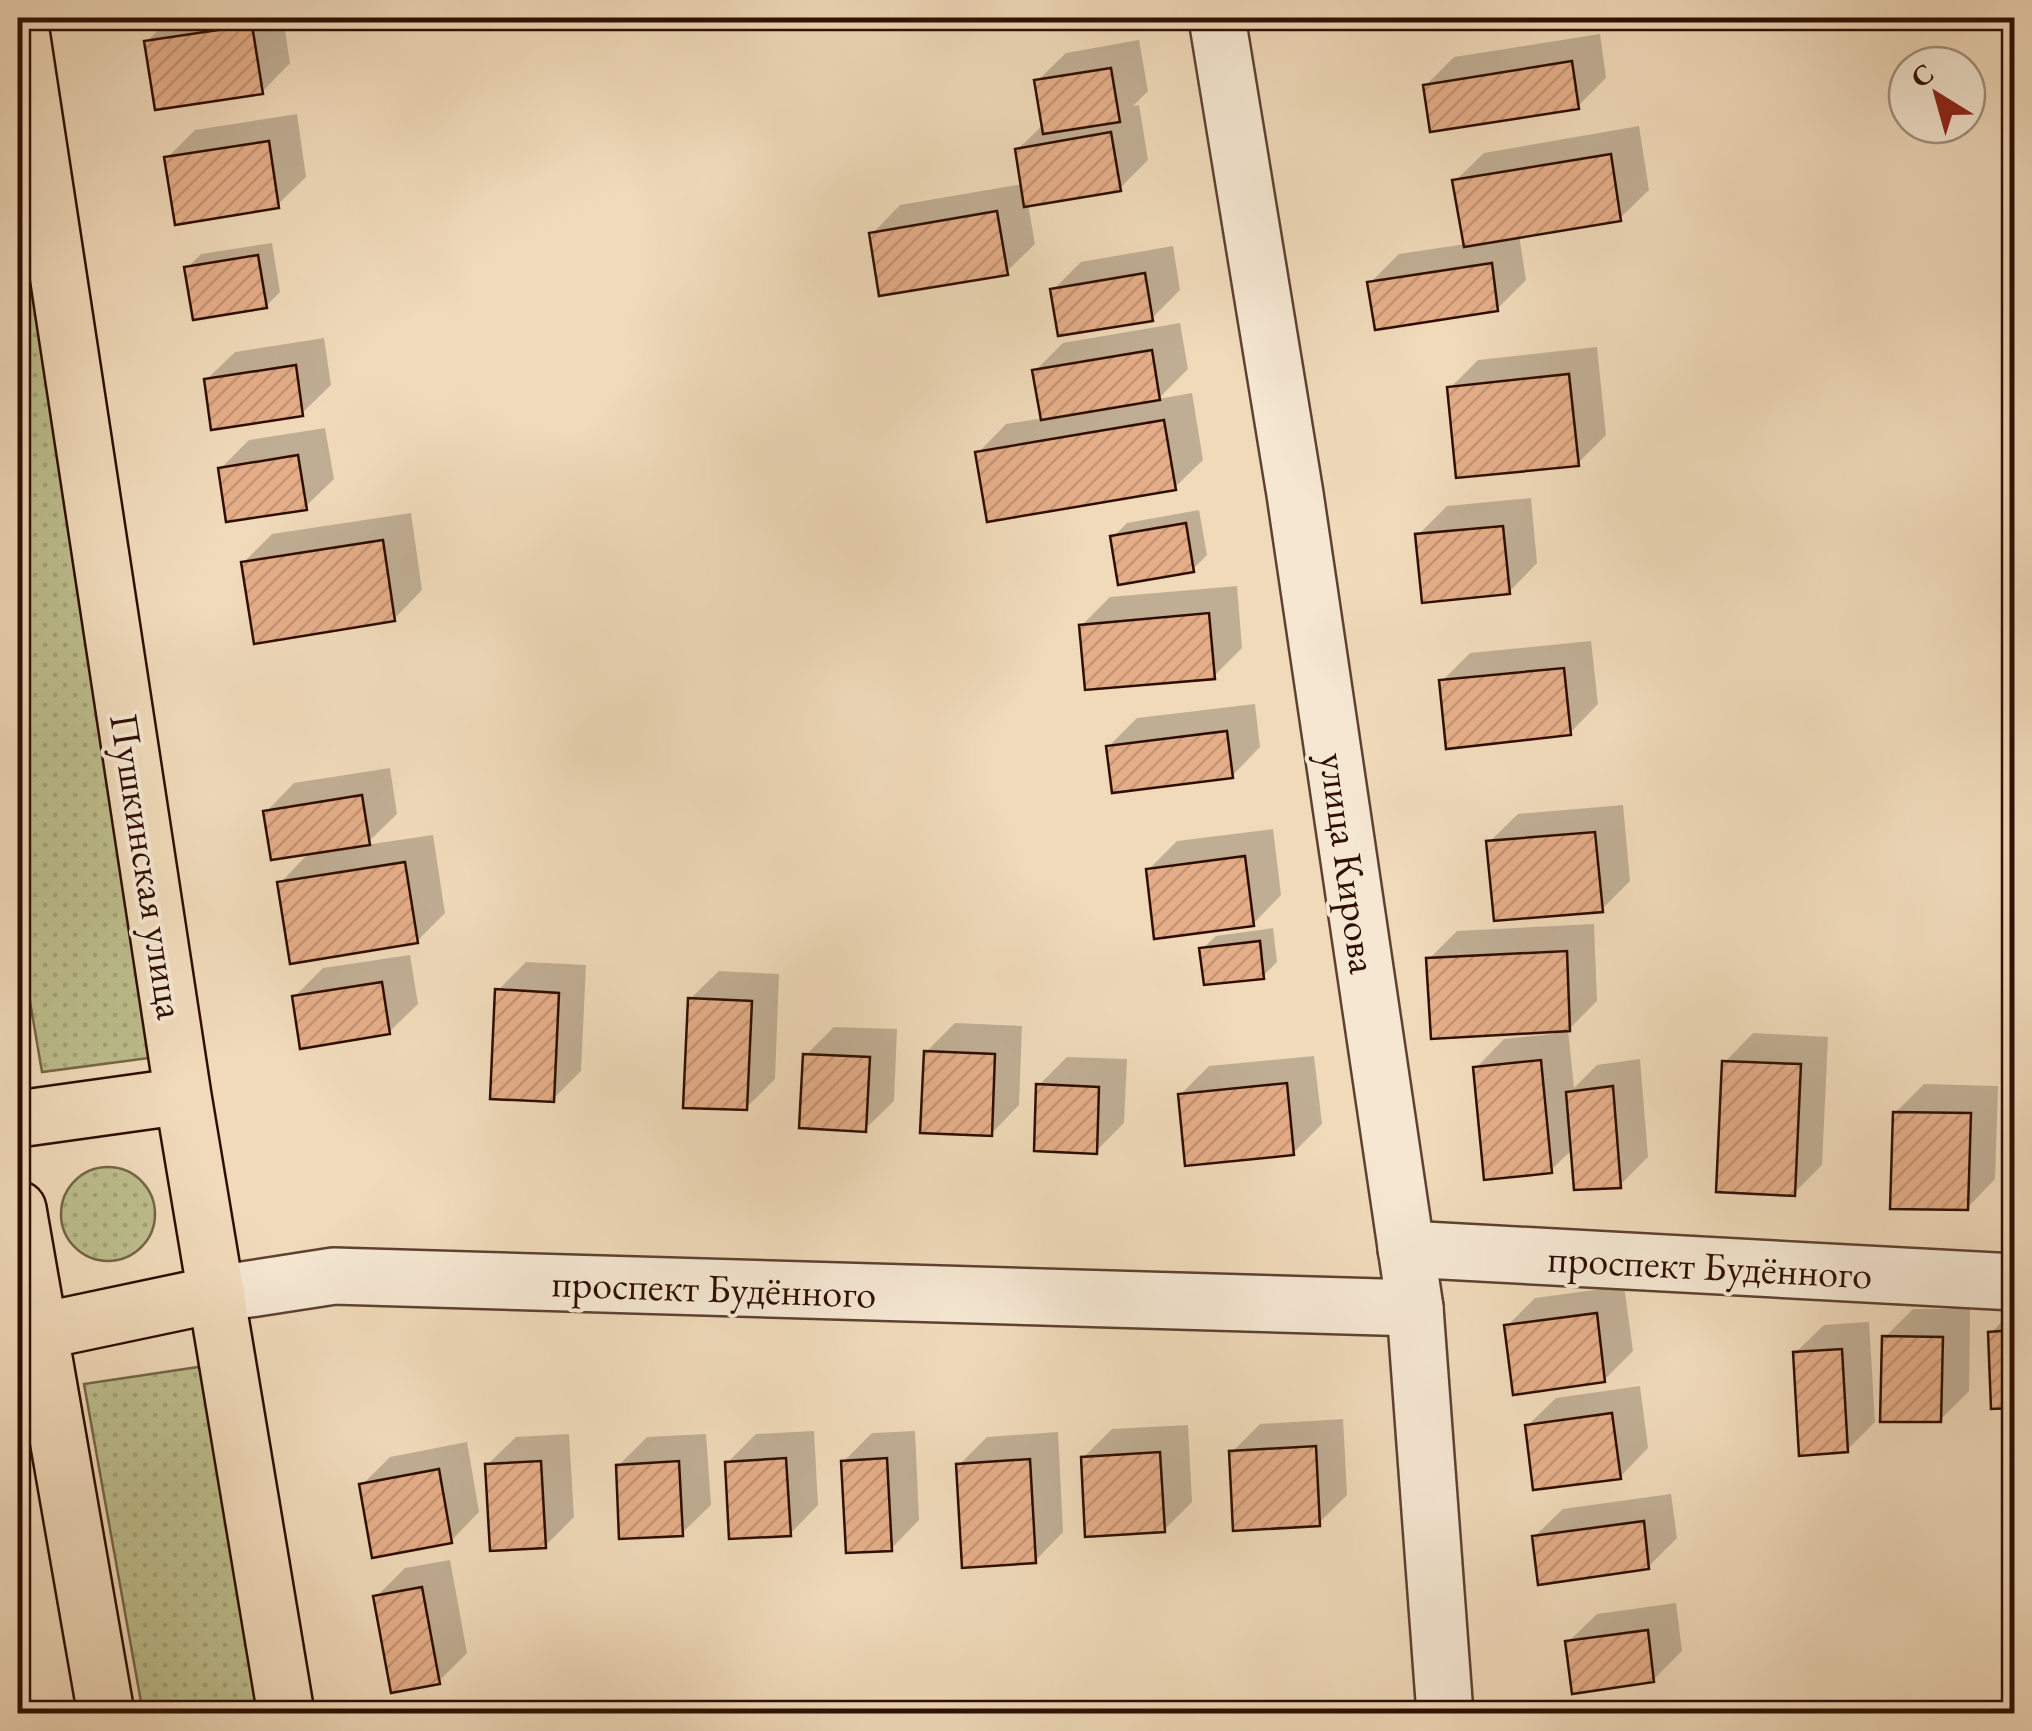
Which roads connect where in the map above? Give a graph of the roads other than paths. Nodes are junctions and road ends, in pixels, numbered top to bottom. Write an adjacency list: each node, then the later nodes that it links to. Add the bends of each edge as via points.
1 (20, 18): 3 (main road, Пушкинская улица)
2 (1216, 18): 6 (street, улица Кирова, via 1295,494)
3 (184, 1096): 4 (main road); 8 (main road, Пушкинская улица)
4 (18, 1119)
5 (18, 1209): 10 (main road)
6 (1406, 1249): 7 (street, проспект Будённого); 9 (street, улица Кирова)
7 (2014, 1282)
8 (217, 1294): 9 (street, проспект Будённого, via 334,1276); 10 (main road, проспект Будённого); 12 (main road, Пушкинская улица)
9 (1415, 1308): 13 (street, улица Кирова)
10 (28, 1333): 11 (main road)
11 (106, 1714)
12 (286, 1714)
13 (1445, 1714)

